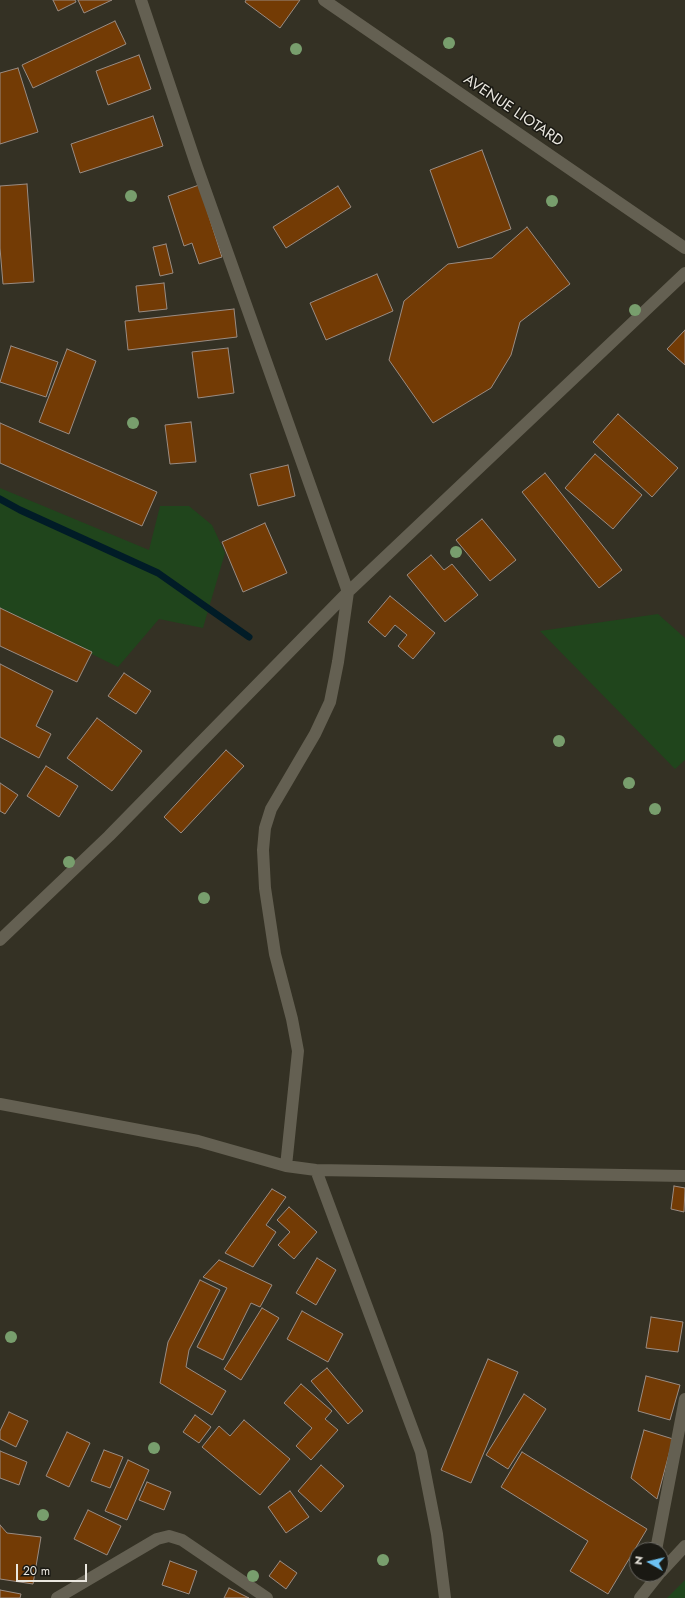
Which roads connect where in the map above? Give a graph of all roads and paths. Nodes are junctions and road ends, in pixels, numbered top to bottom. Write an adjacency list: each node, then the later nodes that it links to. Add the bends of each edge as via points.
1 (141, 0): 5 (street, via 197,167)
2 (324, 0): 3 (street, AVENUE LIOTARD)
3 (685, 248)
4 (685, 274): 5 (street)
5 (348, 592): 6 (street, via 109,836); 8 (street, via 330,702 315,734 271,809 265,828 265,888 276,954 298,1051)
6 (0, 940)
7 (0, 1104): 8 (street, via 198,1141)
8 (286, 1166): 9 (street)
9 (316, 1170): 10 (street); 18 (street, via 421,1452 437,1534)
10 (685, 1176)
11 (685, 1399): 12 (street)
12 (658, 1542)
13 (685, 1546): 14 (street)
14 (669, 1563)
15 (649, 1582): 19 (street)
16 (57, 1598): 17 (street, via 157,1539 169,1536 182,1540)
17 (267, 1598)
18 (444, 1598)
19 (640, 1598)

